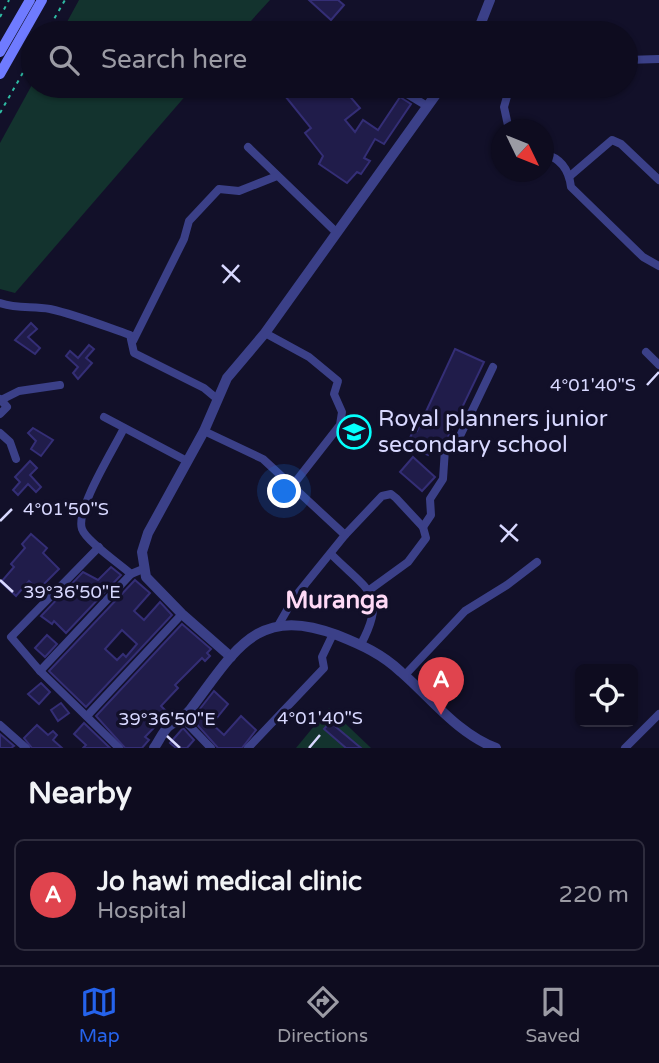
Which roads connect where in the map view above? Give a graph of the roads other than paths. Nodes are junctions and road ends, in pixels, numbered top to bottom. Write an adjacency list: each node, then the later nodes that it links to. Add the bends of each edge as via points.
1 (30, 0): 7 (main road)
2 (42, 0): 4 (main road)
3 (490, 0): 5 (street)
4 (30, 21)
5 (482, 21)
6 (21, 37): 10 (main road)
7 (0, 52)
8 (659, 59): 9 (street)
9 (638, 60)
10 (0, 74)
11 (414, 98): 14 (street)
12 (433, 98): 14 (street)
13 (507, 98): 15 (street)
14 (427, 106): 21 (street)
15 (507, 119)
16 (248, 147): 18 (street)
17 (554, 158): 19 (street)
18 (277, 176): 21 (street); 25 (street, via 239,191 219,189 194,214)
19 (570, 176): 20 (street, via 612,140); 22 (street, via 571,187 643,257)
20 (659, 180)
21 (336, 232): 24 (street)
22 (658, 264)
23 (0, 303): 25 (street, via 71,314 130,335)
24 (265, 332): 30 (street, via 233,369); 39 (street, via 309,357 338,381 334,394 342,412 340,425)
25 (133, 341): 30 (street, via 134,352)
26 (646, 352): 27 (street)
27 (659, 365)
28 (493, 367): 40 (street, via 459,438 445,449 443,479 430,499 431,515)
29 (60, 386): 31 (street, via 19,391)
30 (216, 398): 35 (street)
31 (2, 399): 32 (street, via 7,407)
32 (0, 414)
33 (104, 417): 34 (street)
34 (124, 428): 38 (street); 42 (street, via 81,519 82,530)
35 (204, 431): 38 (street); 39 (street, via 263,459)
36 (0, 433): 37 (street, via 10,442)
37 (16, 459)
38 (187, 461): 45 (street, via 148,533 142,552)
39 (293, 485): 41 (street)
40 (423, 527): 41 (street, via 396,498 386,494 373,502); 47 (street, via 426,538 408,562)
41 (345, 535): 43 (street)
42 (99, 547): 46 (street); 53 (street, via 12,635)
43 (332, 555): 47 (street); 49 (street, via 301,589)
44 (537, 562): 54 (street, via 465,611)
45 (144, 569): 46 (street); 48 (street, via 152,584)
46 (131, 574): 53 (street)
47 (368, 592): 51 (street, via 375,614)
48 (182, 614): 52 (street); 56 (street)
49 (279, 624): 50 (street, via 305,624); 52 (street, via 254,636)
50 (333, 634): 51 (street); 63 (street, via 322,657 324,668)
51 (361, 644): 54 (street)
52 (232, 657): 57 (street)
53 (40, 671): 56 (street)
54 (405, 675): 64 (street, via 469,734)
55 (659, 713): 65 (street)
56 (88, 716): 60 (street)
57 (183, 719): 61 (street, via 168,727); 62 (street)
58 (0, 724): 59 (street)
59 (26, 748)
60 (119, 748)
61 (155, 748)
62 (211, 748)
63 (248, 748)
64 (496, 748)
65 (625, 748)

